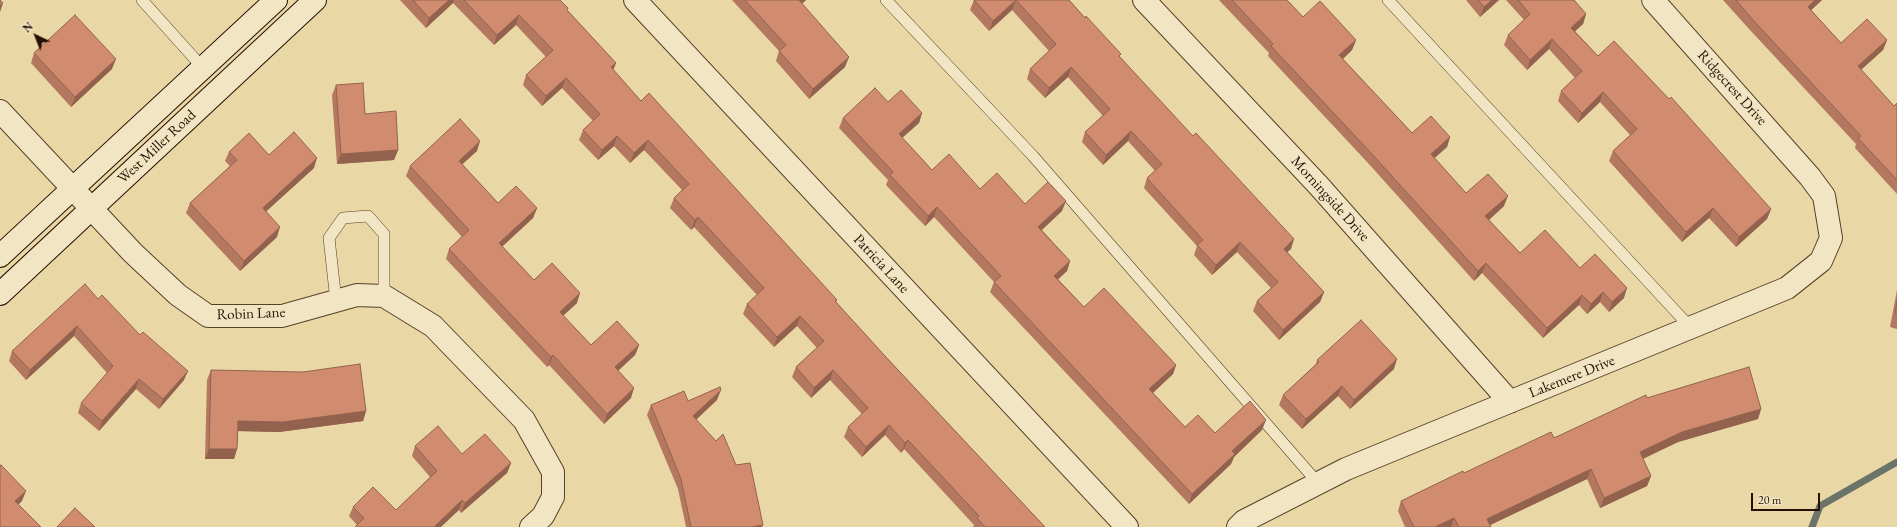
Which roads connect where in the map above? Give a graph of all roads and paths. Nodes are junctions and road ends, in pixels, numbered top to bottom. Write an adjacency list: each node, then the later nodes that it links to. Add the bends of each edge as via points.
1 (142, 0): 9 (lane)
2 (276, 0): 9 (street, West Miller Road)
3 (314, 0): 13 (street, West Miller Road)
4 (635, 0): 22 (street, Patricia Lane)
5 (886, 0): 20 (lane, via 1032,156)
6 (1144, 0): 19 (street, Morningside Drive, via 1319,186)
7 (1388, 0): 18 (lane)
8 (1653, 0): 11 (street, Ridgecrest Drive)
9 (203, 68): 12 (street, West Miller Road)
10 (0, 111): 12 (street, Robin Lane)
11 (1810, 177): 18 (street, Lakemere Drive, via 1824,196 1831,238 1821,261 1787,288)
12 (73, 189): 13 (street, Robin Lane); 14 (street, West Miller Road)
13 (91, 209): 15 (street, West Miller Road); 17 (street, Robin Lane, via 132,253 178,295 208,316 282,316)
14 (0, 256)
15 (0, 294)
16 (384, 296): 17 (street, Robin Lane, via 357,295); 17 (lane, via 384,234 368,216 343,218 329,238); 21 (street, Robin Lane, via 433,326 524,420 553,472 553,497 544,516)
17 (336, 301)
18 (1692, 328): 19 (street, Lakemere Drive)
19 (1510, 402): 20 (street, Lakemere Drive, via 1346,469)
20 (1318, 483): 23 (street, Lakemere Drive, via 1244,521)
21 (531, 527)
22 (1127, 527)
23 (1238, 527)

